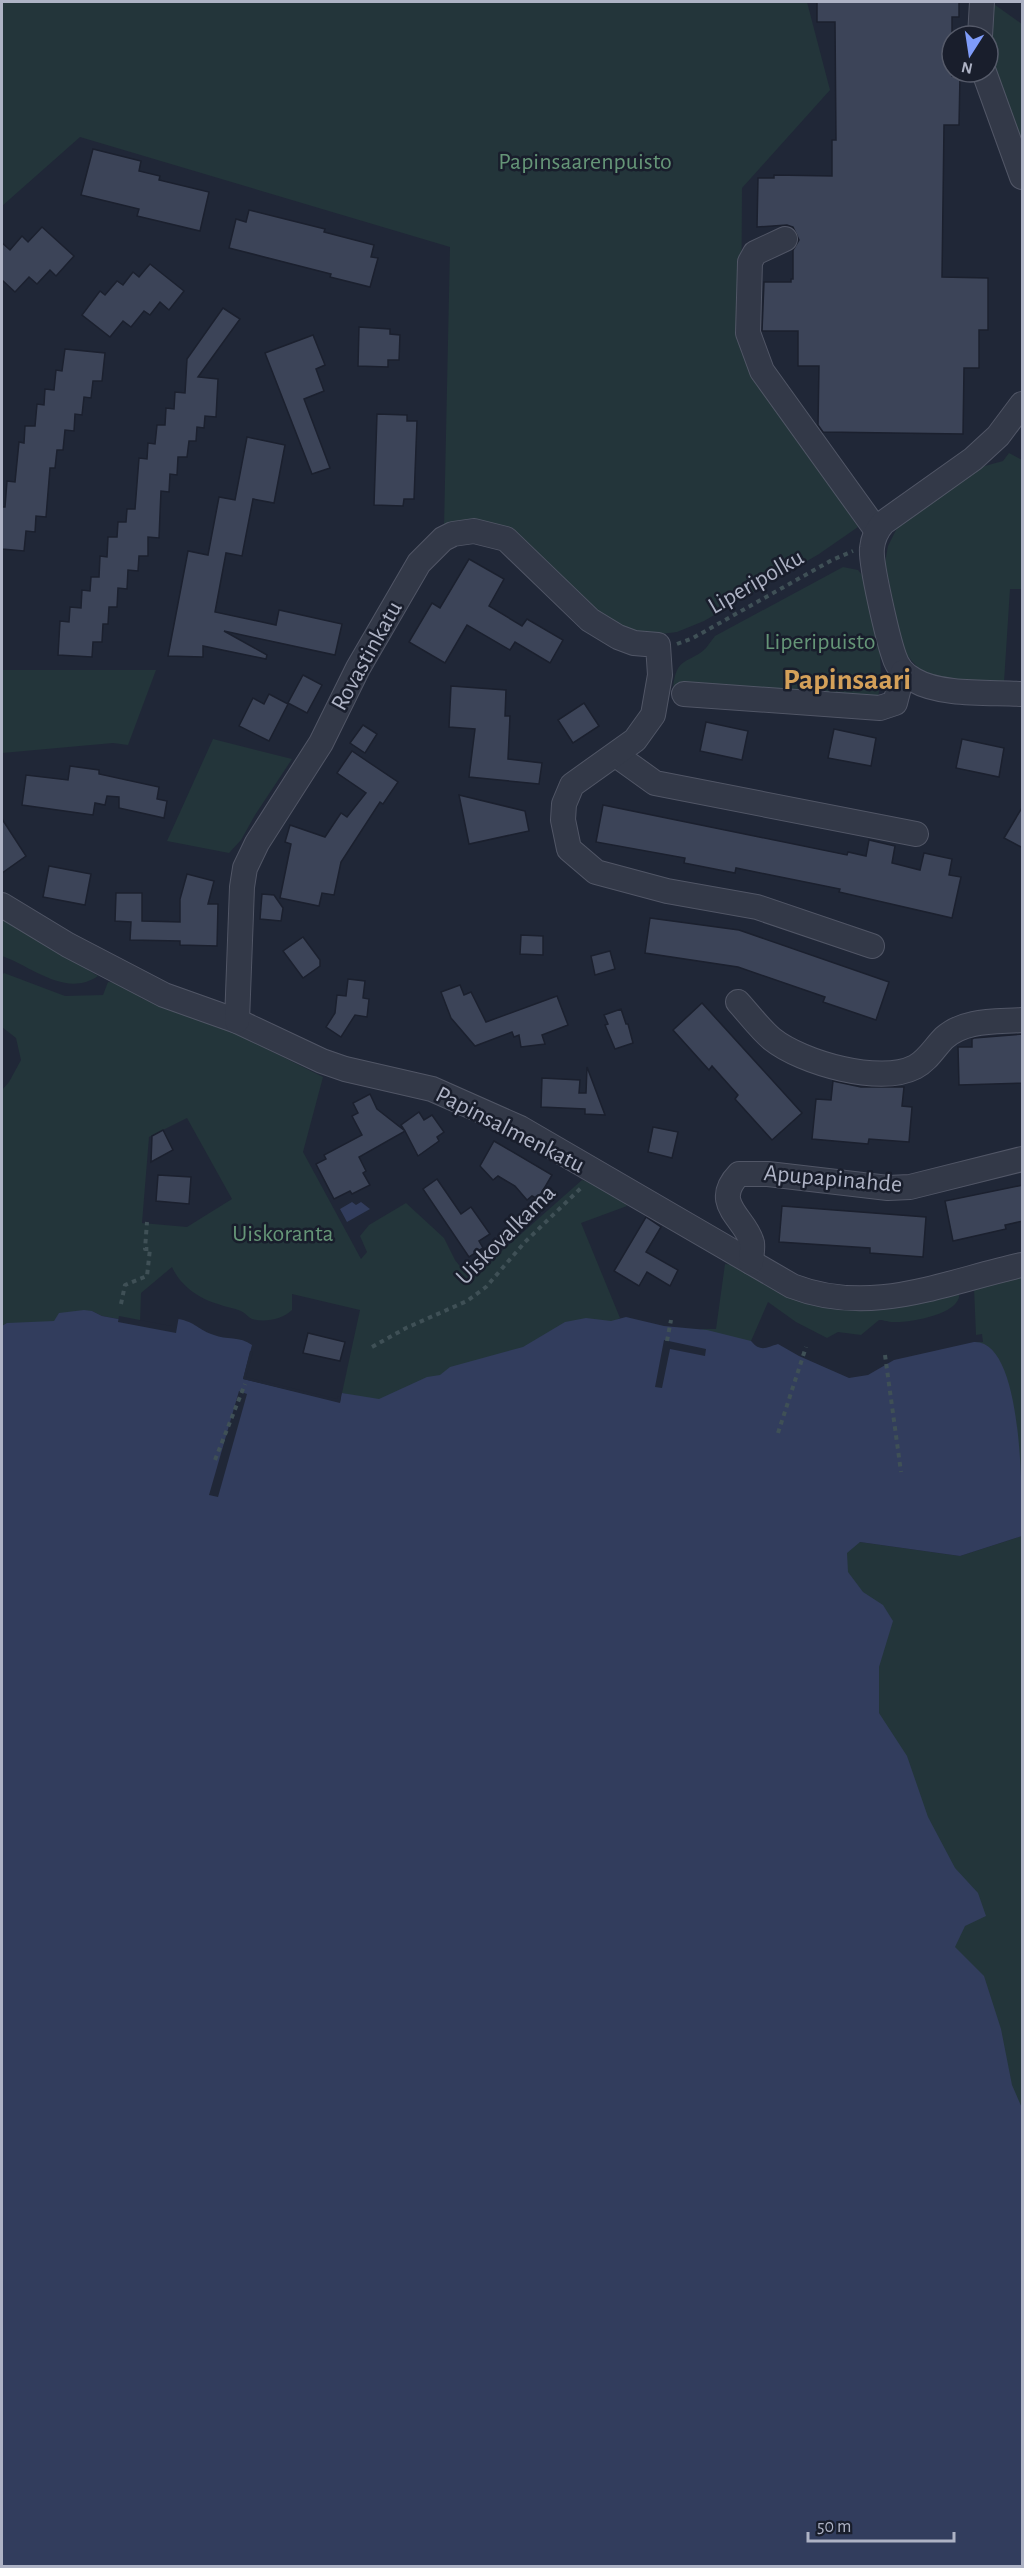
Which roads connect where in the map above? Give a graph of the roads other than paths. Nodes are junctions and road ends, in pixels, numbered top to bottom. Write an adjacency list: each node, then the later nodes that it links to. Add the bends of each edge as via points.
1 (982, 2): 2 (street)
2 (981, 24)
3 (988, 84): 4 (street)
4 (1023, 177)
5 (785, 239): 7 (street, via 763,247 750,262 748,333 753,350 762,370)
6 (1023, 404): 7 (street, via 998,436 973,459 884,523)
7 (874, 540): 8 (street, via 890,642)
8 (903, 672): 9 (street, via 895,703 880,708); 10 (street, via 929,687)
9 (684, 694)
10 (1023, 694)
11 (616, 754): 12 (street, via 655,783); 14 (street, via 578,779 564,804 563,832 568,849 596,872 667,891 757,908); 17 (street, Rovastinkatu, via 635,740 653,715 660,675 658,645 626,640 590,620 506,539 485,532 462,531 434,546 419,563 358,668 321,743 245,868)
12 (916, 834)
13 (2, 905): 17 (street, Papinsalmenkatu, via 137,982)
14 (872, 946)
15 (738, 1002): 16 (street, via 771,1039 793,1053 860,1072 903,1071 917,1066 954,1030 973,1024)
16 (1023, 1020)
17 (237, 1021): 19 (street, Papinsalmenkatu, via 322,1061 432,1089 520,1128)
18 (1023, 1159): 19 (street, Apupapinahde, via 910,1187 739,1174 732,1181 729,1198 731,1212 753,1245)
19 (751, 1263): 20 (street, Papinsalmenkatu, via 808,1292 860,1300 893,1298)
20 (1023, 1265)

